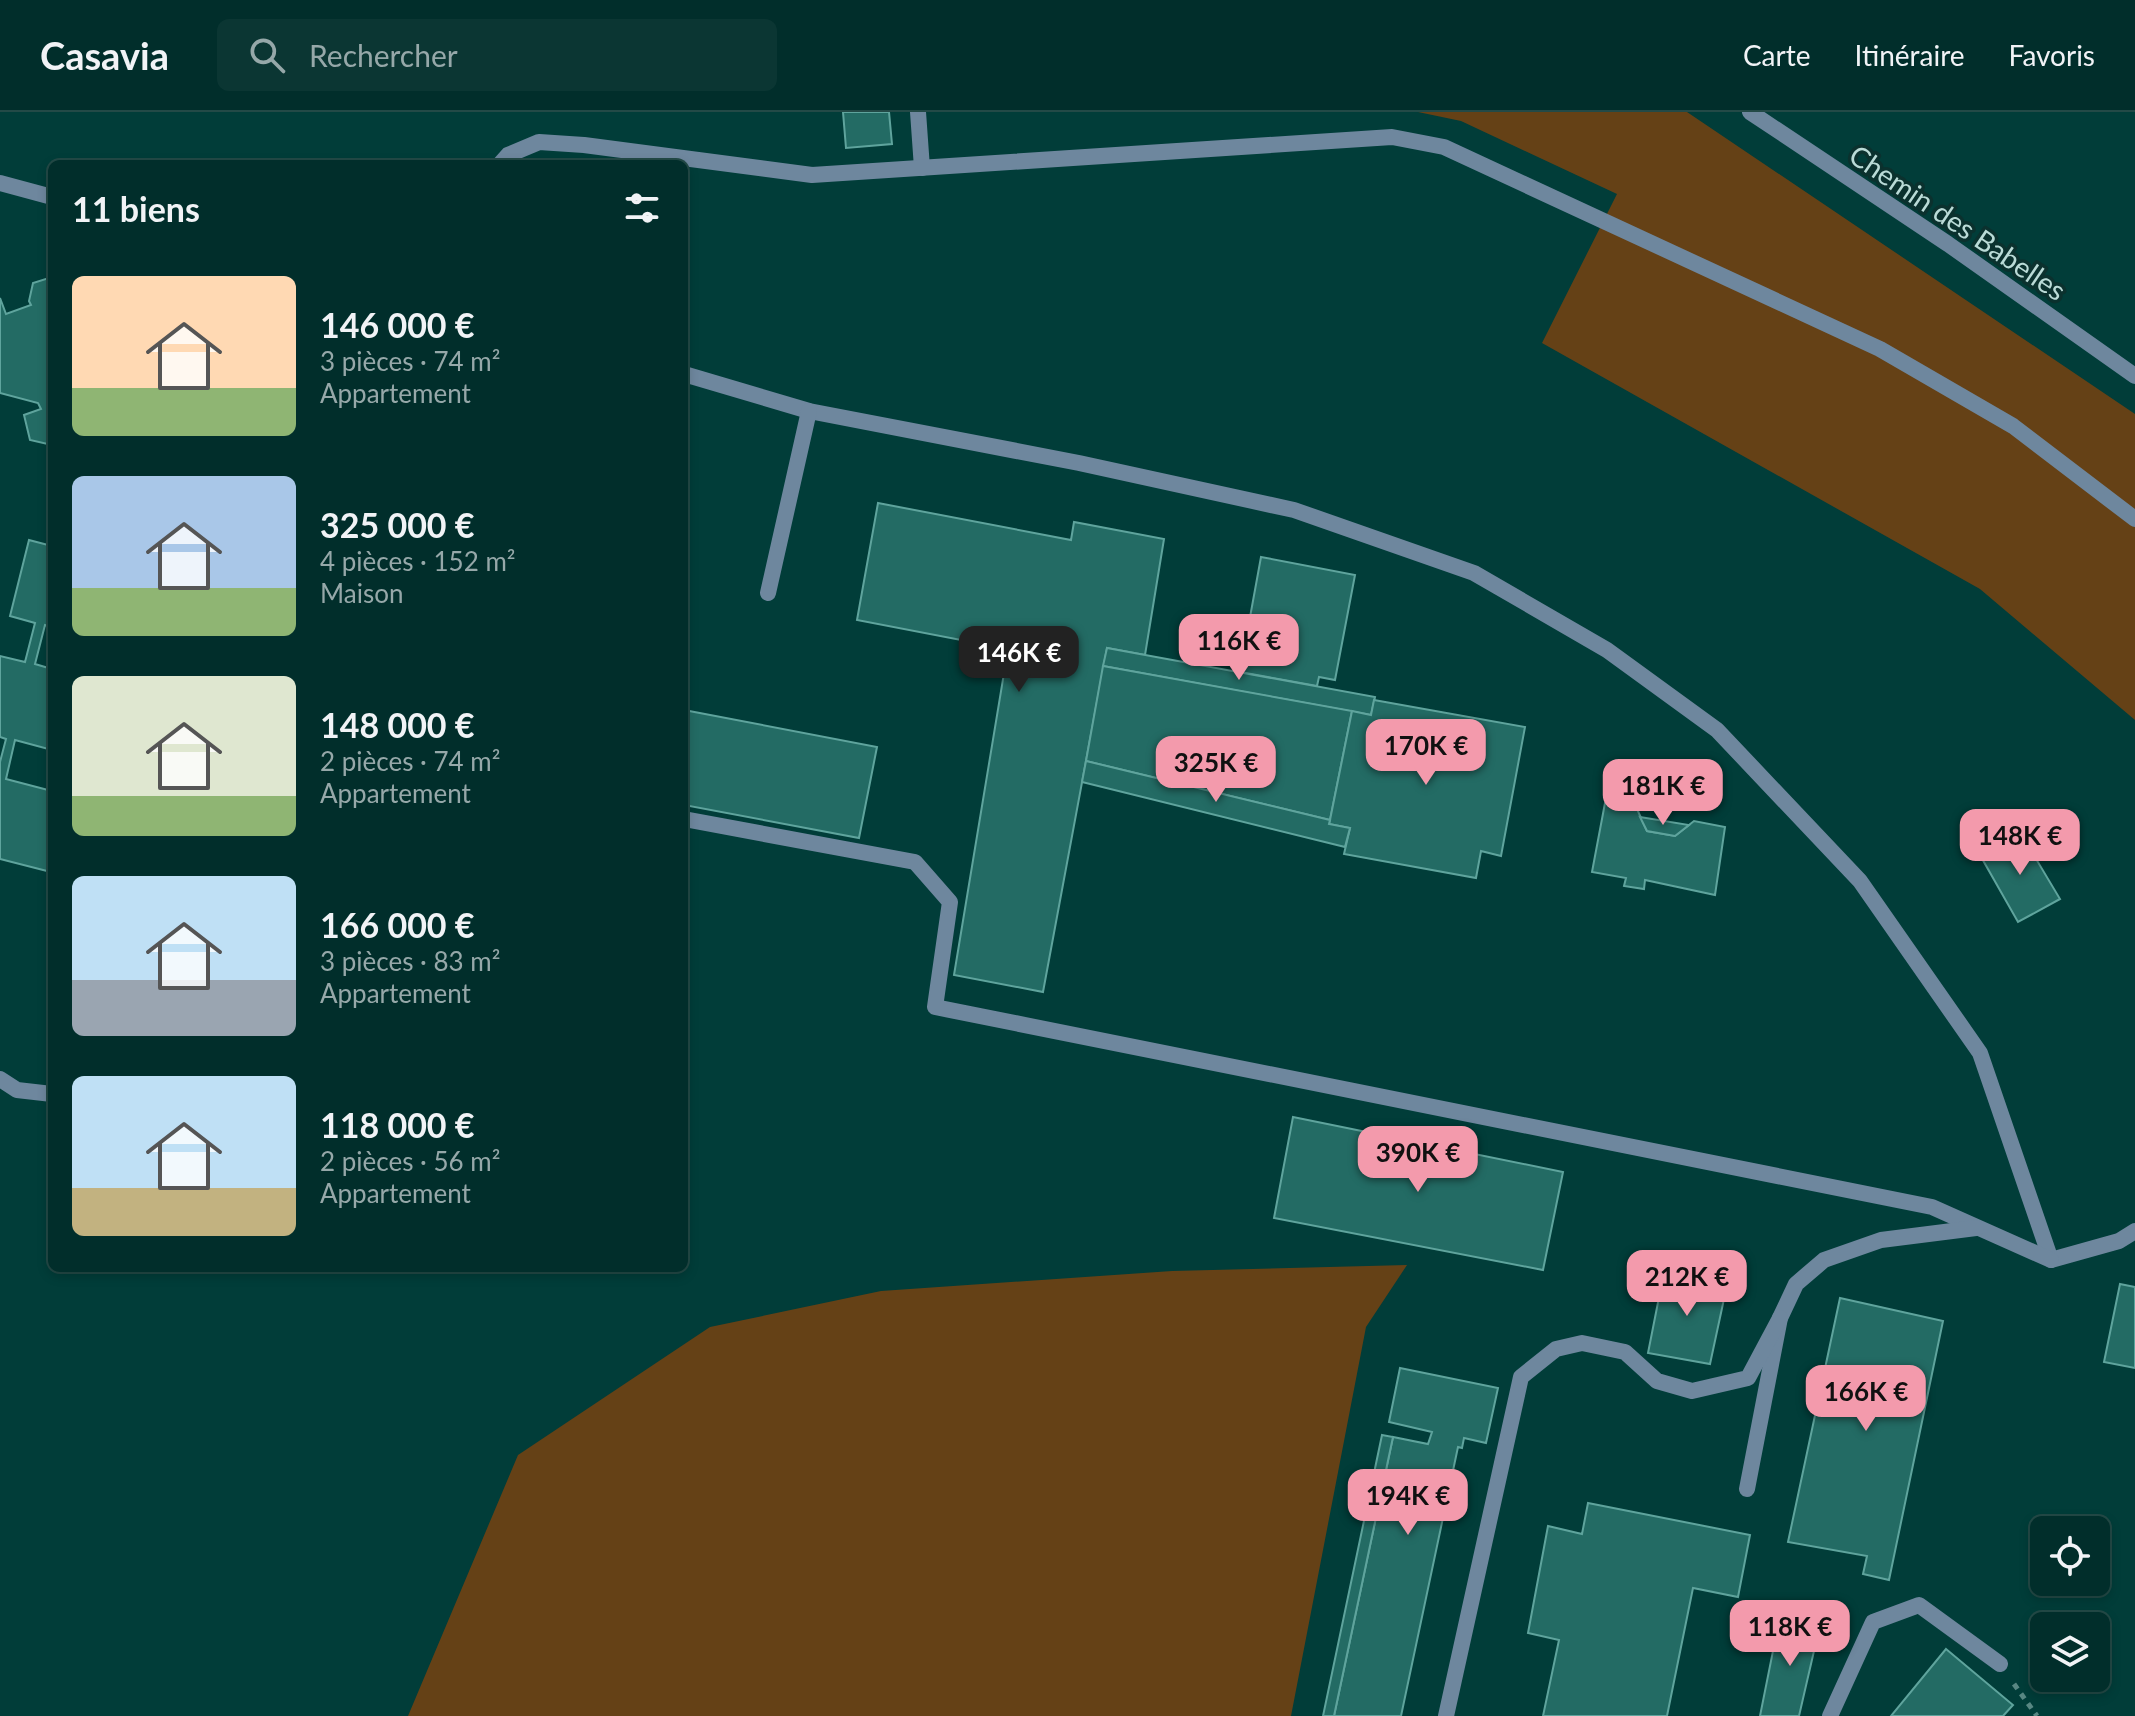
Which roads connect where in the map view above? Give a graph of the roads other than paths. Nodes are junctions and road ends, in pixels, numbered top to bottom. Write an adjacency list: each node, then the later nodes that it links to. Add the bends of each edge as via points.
1 (918, 112): 4 (street)
2 (1750, 112): 8 (street, Chemin des Babelles)
3 (504, 160): 4 (street, via 539,142 812,175)
4 (922, 168): 10 (street, via 1392,137 1444,147 1880,349 2013,426)
5 (0, 183): 6 (street)
6 (48, 196)
7 (688, 375): 9 (street)
8 (2135, 376)
9 (809, 411): 11 (street); 17 (street, via 1294,510 1474,573 1607,650 1717,730 1860,881 1980,1053)
10 (2135, 519)
11 (768, 593)
12 (688, 820): 15 (street, via 915,862 950,902 935,1007 1932,1207)
13 (0, 1079): 14 (street, via 17,1090)
14 (48, 1094)
15 (1978, 1228): 17 (street); 18 (street, via 1881,1240 1824,1260 1796,1284)
16 (2135, 1231): 17 (street, via 2119,1241)
17 (2051, 1260)
18 (1780, 1318): 19 (street); 21 (street, via 1748,1378 1692,1391 1657,1381 1625,1352 1582,1343 1556,1349 1521,1377)
19 (1747, 1489)
20 (2000, 1664): 22 (street, via 1919,1605 1873,1622)
21 (1446, 1716)
22 (1830, 1716)

